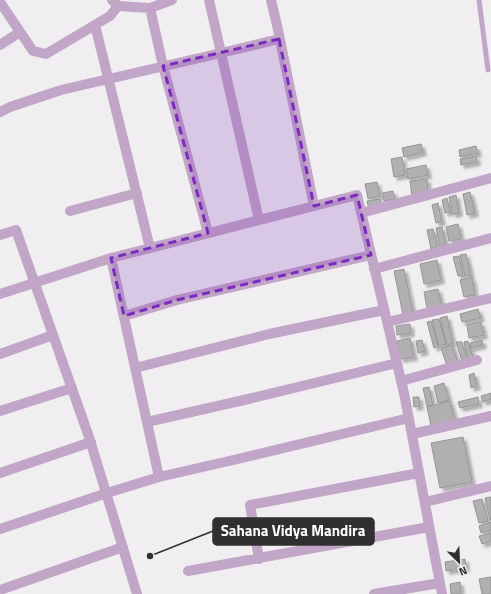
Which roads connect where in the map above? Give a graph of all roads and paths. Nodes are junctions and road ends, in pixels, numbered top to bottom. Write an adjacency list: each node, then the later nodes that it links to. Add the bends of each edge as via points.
1 (172, 0): 7 (street)
2 (209, 0): 12 (street)
3 (271, 0): 10 (street)
4 (479, 0): 14 (lane)
5 (0, 2): 9 (street)
6 (115, 3): 7 (street); 8 (street, via 110,16)
7 (150, 8): 13 (street)
8 (95, 25): 9 (street, via 46,54 33,51); 15 (street)
9 (20, 32): 11 (street)
10 (279, 39): 12 (street); 19 (street)
11 (0, 44)
12 (221, 53): 13 (street); 22 (street)
13 (163, 66): 15 (street); 23 (street)
14 (488, 70)
15 (109, 79): 16 (street, via 60,90); 18 (street)
16 (0, 112)
17 (491, 178): 21 (street)
18 (137, 193): 20 (street); 26 (street)
19 (314, 206): 21 (street, via 357,195); 22 (street)
20 (70, 211)
21 (361, 213): 27 (street)
22 (259, 220): 23 (street)
23 (208, 234): 26 (street)
24 (0, 235): 30 (street, via 16,230)
25 (491, 238): 29 (street)
26 (150, 248): 28 (street)
27 (371, 255): 29 (street); 34 (street, via 177,300)
28 (111, 258): 30 (street); 34 (street)
29 (374, 269): 33 (street)
30 (35, 282): 31 (street); 36 (street)
31 (0, 294)
32 (491, 298): 35 (street)
33 (384, 310): 35 (street); 40 (street, via 269,334)
34 (124, 316): 40 (street)
35 (387, 322): 39 (street)
36 (53, 335): 37 (street); 42 (street)
37 (0, 354)
38 (478, 360): 41 (street)
39 (397, 363): 41 (street); 46 (street)
40 (135, 368): 46 (street)
41 (401, 381): 45 (street)
42 (72, 388): 43 (street); 48 (street)
43 (0, 411)
44 (491, 416): 47 (street)
45 (409, 418): 47 (street); 51 (street)
46 (147, 422): 51 (street)
47 (412, 434): 50 (street)
48 (91, 442): 49 (street); 53 (street)
49 (0, 473)
50 (419, 473): 54 (street); 58 (street, via 250,505)
51 (159, 477): 53 (street)
52 (491, 486): 54 (street)
53 (107, 493): 56 (street); 57 (street)
54 (425, 502): 55 (street)
55 (429, 527): 58 (street); 60 (street)
56 (0, 529)
57 (123, 547): 61 (street); 62 (street)
58 (260, 559): 59 (street)
59 (188, 571)
60 (440, 583): 63 (street); 64 (street)
61 (0, 590)
62 (137, 594)
63 (374, 594)
64 (442, 594)

